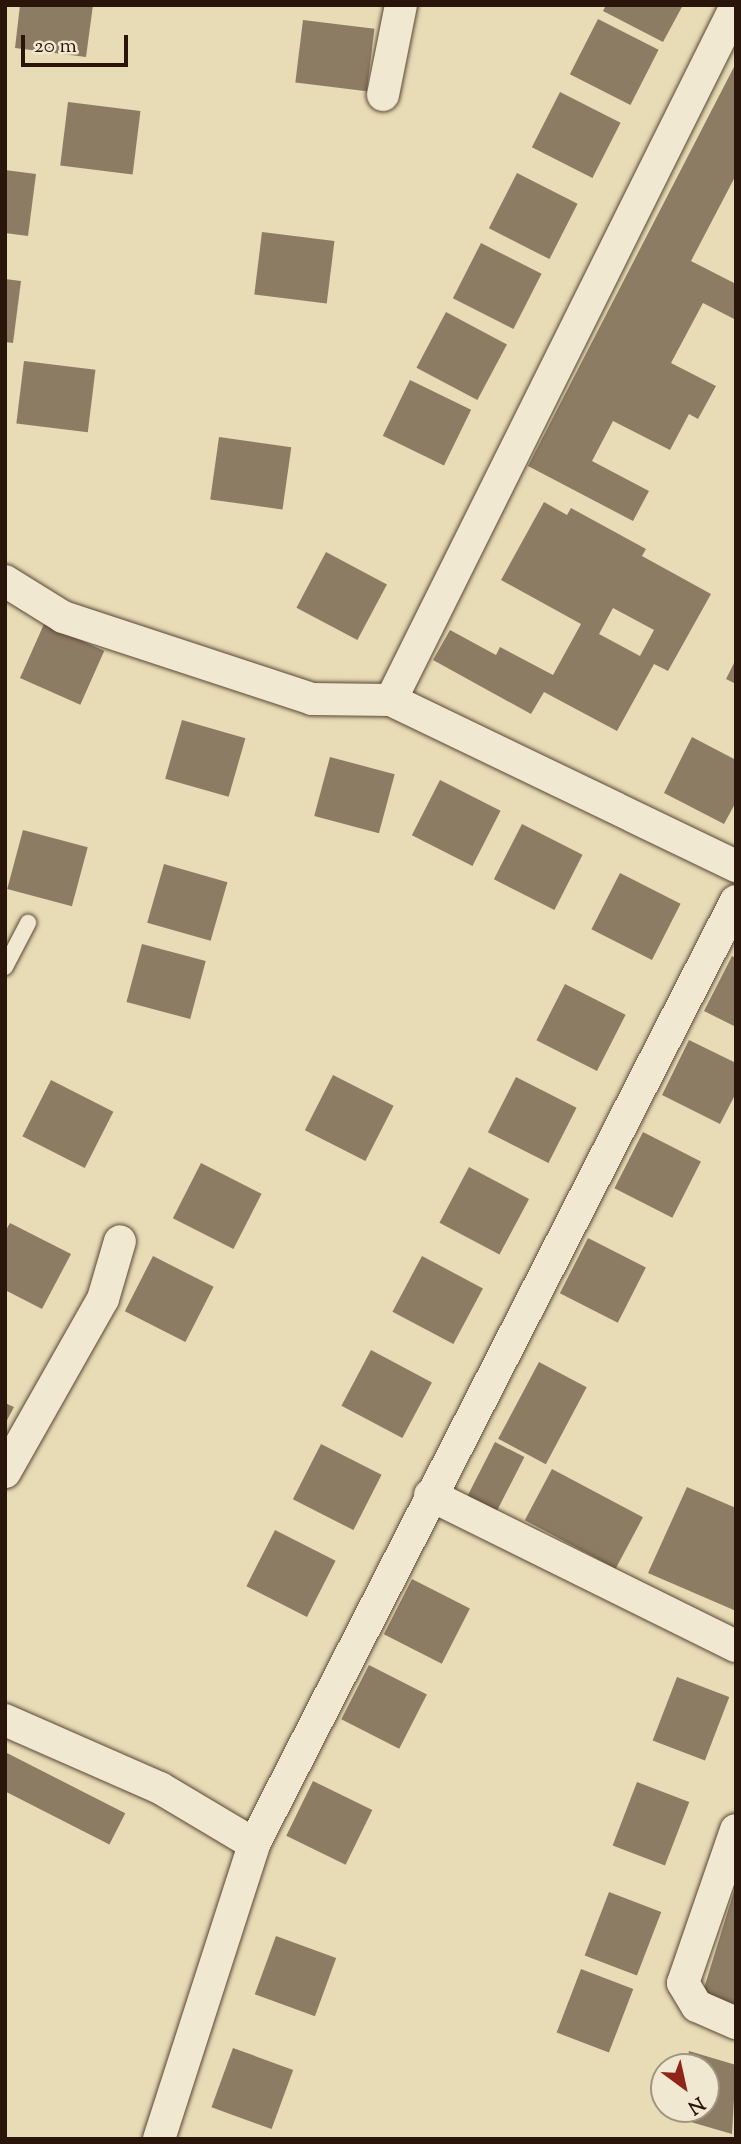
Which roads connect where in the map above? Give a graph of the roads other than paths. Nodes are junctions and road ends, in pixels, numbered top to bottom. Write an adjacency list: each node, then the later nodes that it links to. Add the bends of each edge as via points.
1 (401, 5): 3 (street)
2 (736, 6): 5 (street)
3 (383, 96)
4 (5, 581): 5 (street, via 62,617 312,699)
5 (391, 699): 6 (street)
6 (736, 866)
7 (736, 901): 12 (street)
8 (28, 923): 9 (lane)
9 (5, 967)
10 (120, 1241): 11 (street, via 103,1300)
11 (5, 1472)
12 (430, 1495): 13 (street); 16 (street)
13 (736, 1646)
14 (5, 1720): 16 (street, via 160,1788)
15 (736, 1830): 17 (street, via 683,1983 697,2006)
16 (254, 1844): 18 (street)
17 (736, 2023)
18 (159, 2139)

